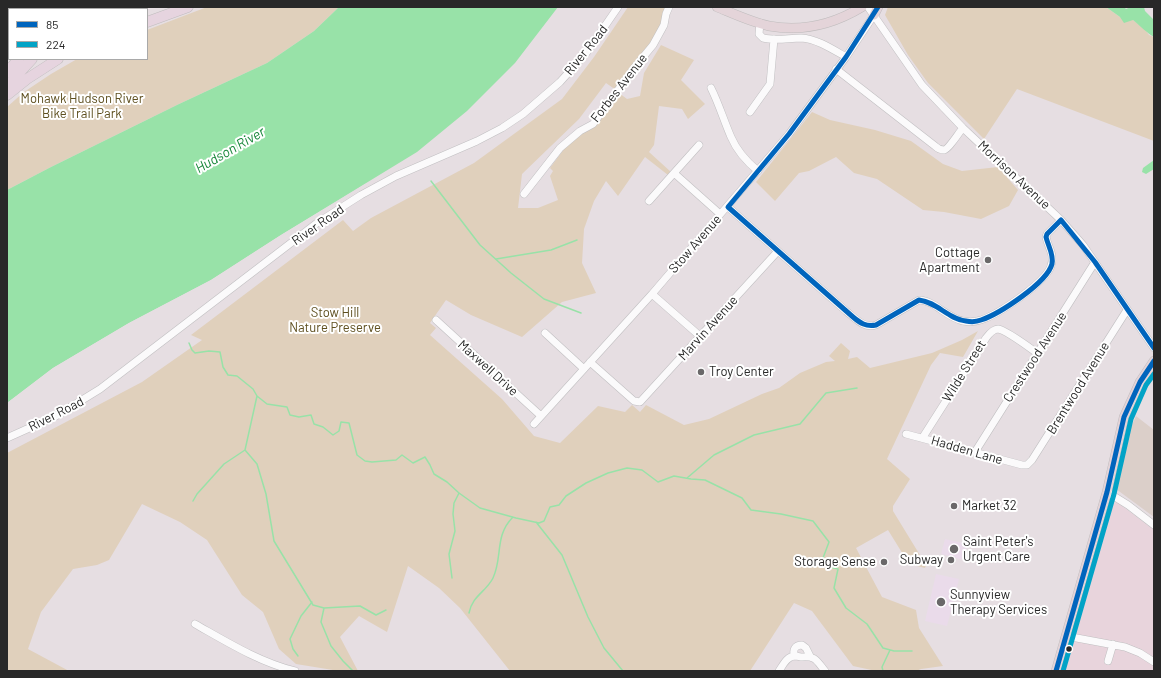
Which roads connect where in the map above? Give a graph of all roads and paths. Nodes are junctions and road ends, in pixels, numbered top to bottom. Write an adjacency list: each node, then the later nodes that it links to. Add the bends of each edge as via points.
1 (188, 7): 8 (highway)
2 (618, 7): 46 (street, River Road, via 587,52 560,82 524,114 477,141 414,168 361,195 311,228 100,390 56,416)
3 (669, 7): 25 (street, Forbes Avenue, via 653,45 593,124 560,148)
4 (717, 7): 9 (main road)
5 (862, 7): 9 (main road, via 837,20 814,26 788,28)
6 (868, 7): 7 (street, Morrison Avenue)
7 (876, 11): 11 (street, Stow Avenue); 21 (street, Morrison Avenue, via 922,85)
8 (148, 22)
9 (760, 23): 10 (street, via 760,36)
10 (774, 39): 11 (street, via 808,39); 20 (street, via 770,84)
11 (846, 57): 15 (street, Stow Avenue)
12 (18, 60): 16 (highway)
13 (31, 60): 17 (highway)
14 (56, 60): 19 (highway)
15 (836, 70): 21 (street, via 941,150 945,149); 23 (street, Stow Avenue, via 790,134)
16 (7, 72)
17 (7, 86)
18 (711, 88): 23 (street, via 731,138 748,162)
19 (7, 95)
20 (750, 112)
21 (963, 128): 29 (street, Morrison Avenue)
22 (699, 145): 24 (street)
23 (758, 171): 27 (street, Stow Avenue)
24 (674, 174): 26 (street); 28 (street)
25 (524, 194)
26 (649, 201)
27 (728, 207): 28 (street, Stow Avenue); 30 (street)
28 (720, 214): 32 (street, Stow Avenue)
29 (1061, 220): 30 (street, via 1047,234 1046,239 1052,250 1052,262 1045,277 1010,304 993,314 969,322 919,300 870,327 860,323); 31 (street, Morrison Avenue)
30 (778, 251): 36 (street, Marvin Avenue)
31 (1095, 262): 33 (street, Morrison Avenue); 38 (street, Crestwood Avenue)
32 (652, 294): 36 (street); 40 (street, Stow Avenue)
33 (1127, 310): 37 (street, Morrison Avenue); 48 (street, Brentwood Avenue)
34 (436, 320): 42 (street, Maxwell Drive)
35 (545, 333): 41 (street)
36 (701, 337): 40 (street, Marvin Avenue, via 642,401 636,403)
37 (1154, 348)
38 (1038, 353): 45 (street, Wilde Street, via 1004,331 991,331); 47 (street, Crestwood Avenue)
39 (1154, 361): 49 (main road, via 1140,382 1124,417)
40 (590, 362): 41 (street, Stow Avenue)
41 (584, 369): 42 (street, Stow Avenue)
42 (541, 416): 43 (street, Stow Avenue)
43 (534, 424)
44 (906, 434): 45 (street, Hadden Lane)
45 (923, 437): 47 (street, Hadden Lane)
46 (7, 438)
47 (975, 452): 48 (street, Hadden Lane)
48 (1028, 465)
49 (1107, 492): 50 (street); 52 (main road)
50 (1154, 525)
51 (195, 624): 58 (street, via 237,648)
52 (1066, 636): 53 (street); 61 (main road)
53 (1113, 644): 56 (street); 57 (street, via 1132,649)
54 (795, 656): 55 (street); 55 (street, via 794,649 802,645); 59 (street, via 790,657)
55 (810, 656): 60 (street)
56 (1108, 661)
57 (1154, 662)
58 (295, 671)
59 (779, 671)
60 (825, 671)
61 (1056, 671)

